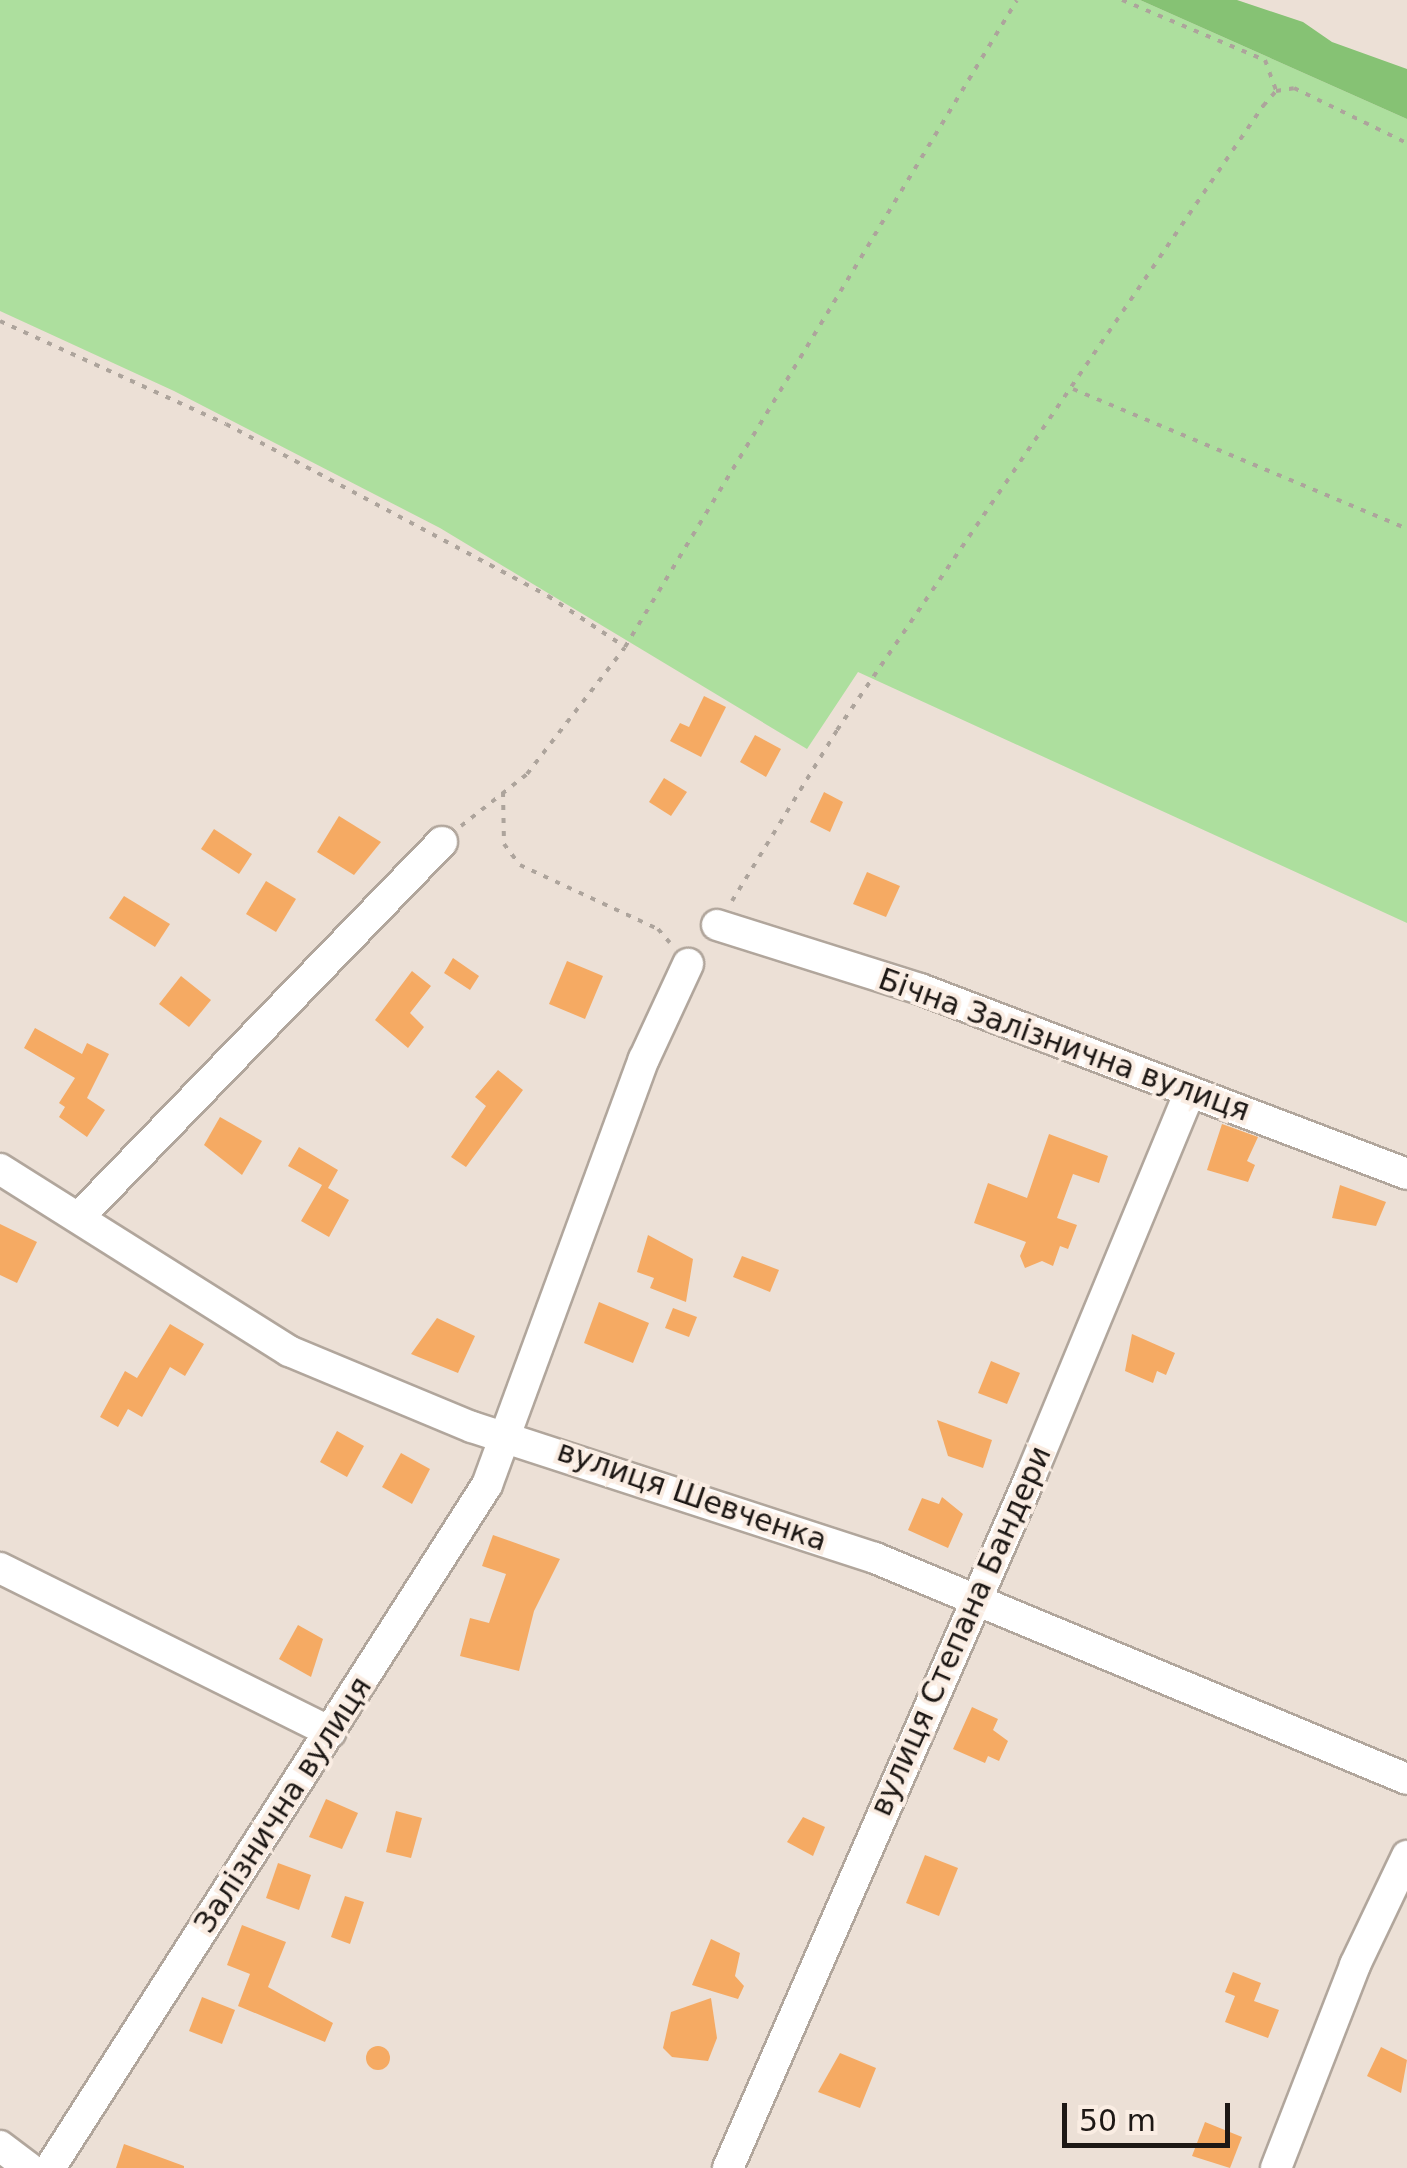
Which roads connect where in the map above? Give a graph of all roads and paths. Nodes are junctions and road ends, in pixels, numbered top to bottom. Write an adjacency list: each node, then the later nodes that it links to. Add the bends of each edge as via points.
1 (1017, 0): 8 (path)
2 (1122, 0): 3 (path, via 1265,60)
3 (1276, 91): 4 (path, via 1318,96); 6 (path)
4 (1407, 143)
5 (0, 321): 8 (path, via 226,424 548,596)
6 (1073, 390): 7 (path); 11 (path, via 837,730)
7 (1407, 529)
8 (625, 646): 9 (path, via 527,774)
9 (503, 792): 10 (path); 12 (path, via 504,844 520,865 658,929)
10 (442, 842): 16 (street)
11 (718, 925): 13 (street, Бічна Залізнична вулиця, via 920,989)
12 (688, 964): 17 (street, Залізнична вулиця, via 644,1059)
13 (1190, 1092): 15 (street, Бічна Залізнична вулиця); 19 (street, вулиця Степана Бандери)
14 (0, 1170): 16 (street, вулиця Шевченка)
15 (1407, 1174)
16 (79, 1217): 17 (street, вулиця Шевченка, via 289,1351)
17 (502, 1436): 19 (street, вулиця Шевченка, via 875,1558); 20 (street, Залізнична вулиця, via 487,1485)
18 (0, 1568): 20 (street)
19 (972, 1603): 21 (street, вулиця Шевченка); 26 (street, вулиця Степана Бандери)
20 (331, 1732): 25 (street, Залізнична вулиця)
21 (1407, 1779)
22 (1407, 1856): 27 (street, via 1354,1965)
23 (0, 2146): 24 (street)
24 (29, 2168)
25 (50, 2168)
26 (728, 2168)
27 (1276, 2168)

